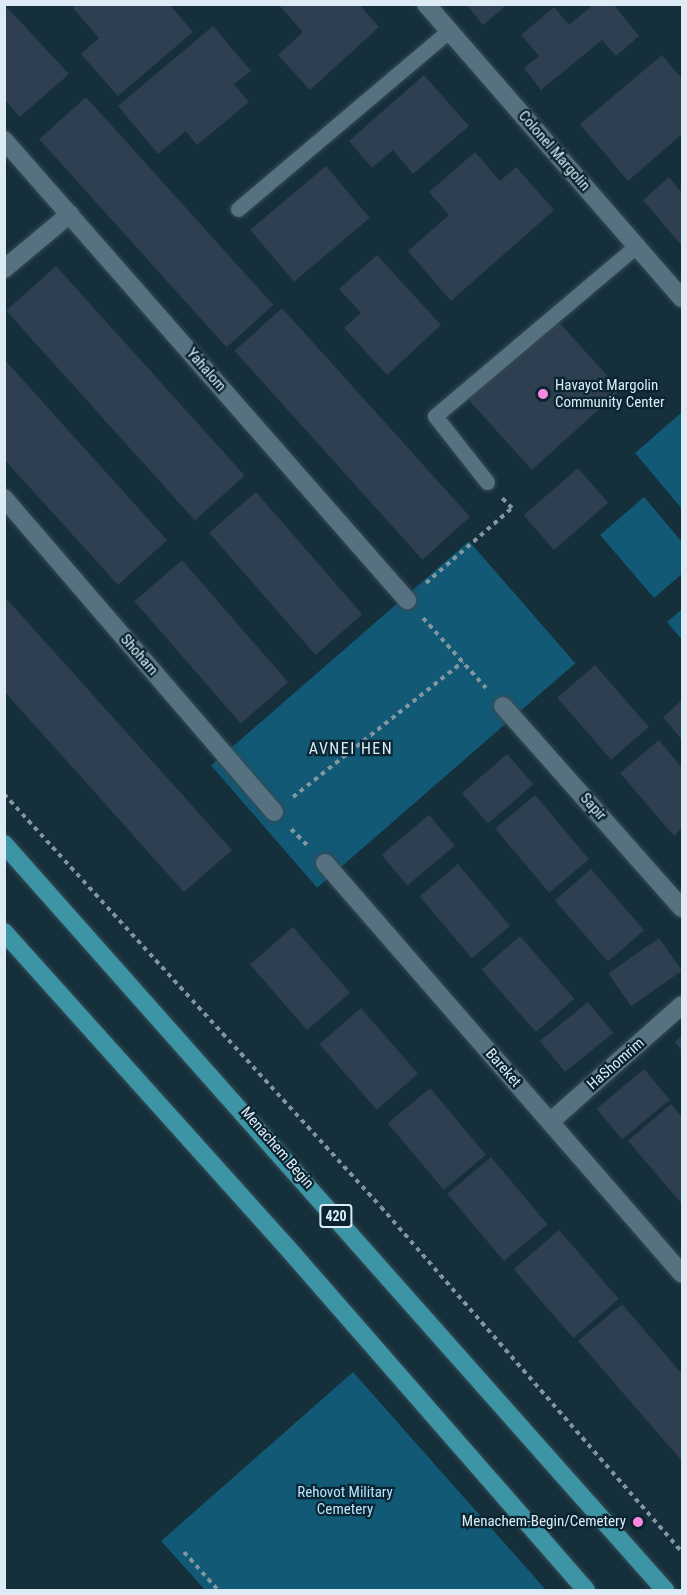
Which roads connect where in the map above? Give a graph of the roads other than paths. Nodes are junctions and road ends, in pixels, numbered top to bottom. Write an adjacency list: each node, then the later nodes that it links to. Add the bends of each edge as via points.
1 (426, 4): 2 (street, Colonel Margolin)
2 (449, 31): 4 (lane); 6 (street, Colonel Margolin)
3 (4, 140): 5 (street, Yahalom)
4 (238, 209)
5 (70, 214): 7 (street); 11 (street, Yahalom)
6 (637, 245): 8 (street, Colonel Margolin); 9 (lane, via 435,416)
7 (4, 269)
8 (682, 298)
9 (487, 482)
10 (4, 498): 13 (street, Shoham)
11 (407, 600)
12 (503, 706): 16 (street, Sapir)
13 (274, 812)
14 (4, 844): 22 (main road, Menachem Begin / 420)
15 (325, 863): 19 (street, Bareket)
16 (682, 908)
17 (4, 932): 21 (main road, via 292,1253)
18 (682, 1005): 19 (street, HaShomrim)
19 (550, 1122): 20 (street, Bareket)
20 (682, 1274)
21 (586, 1590)
22 (665, 1590)

